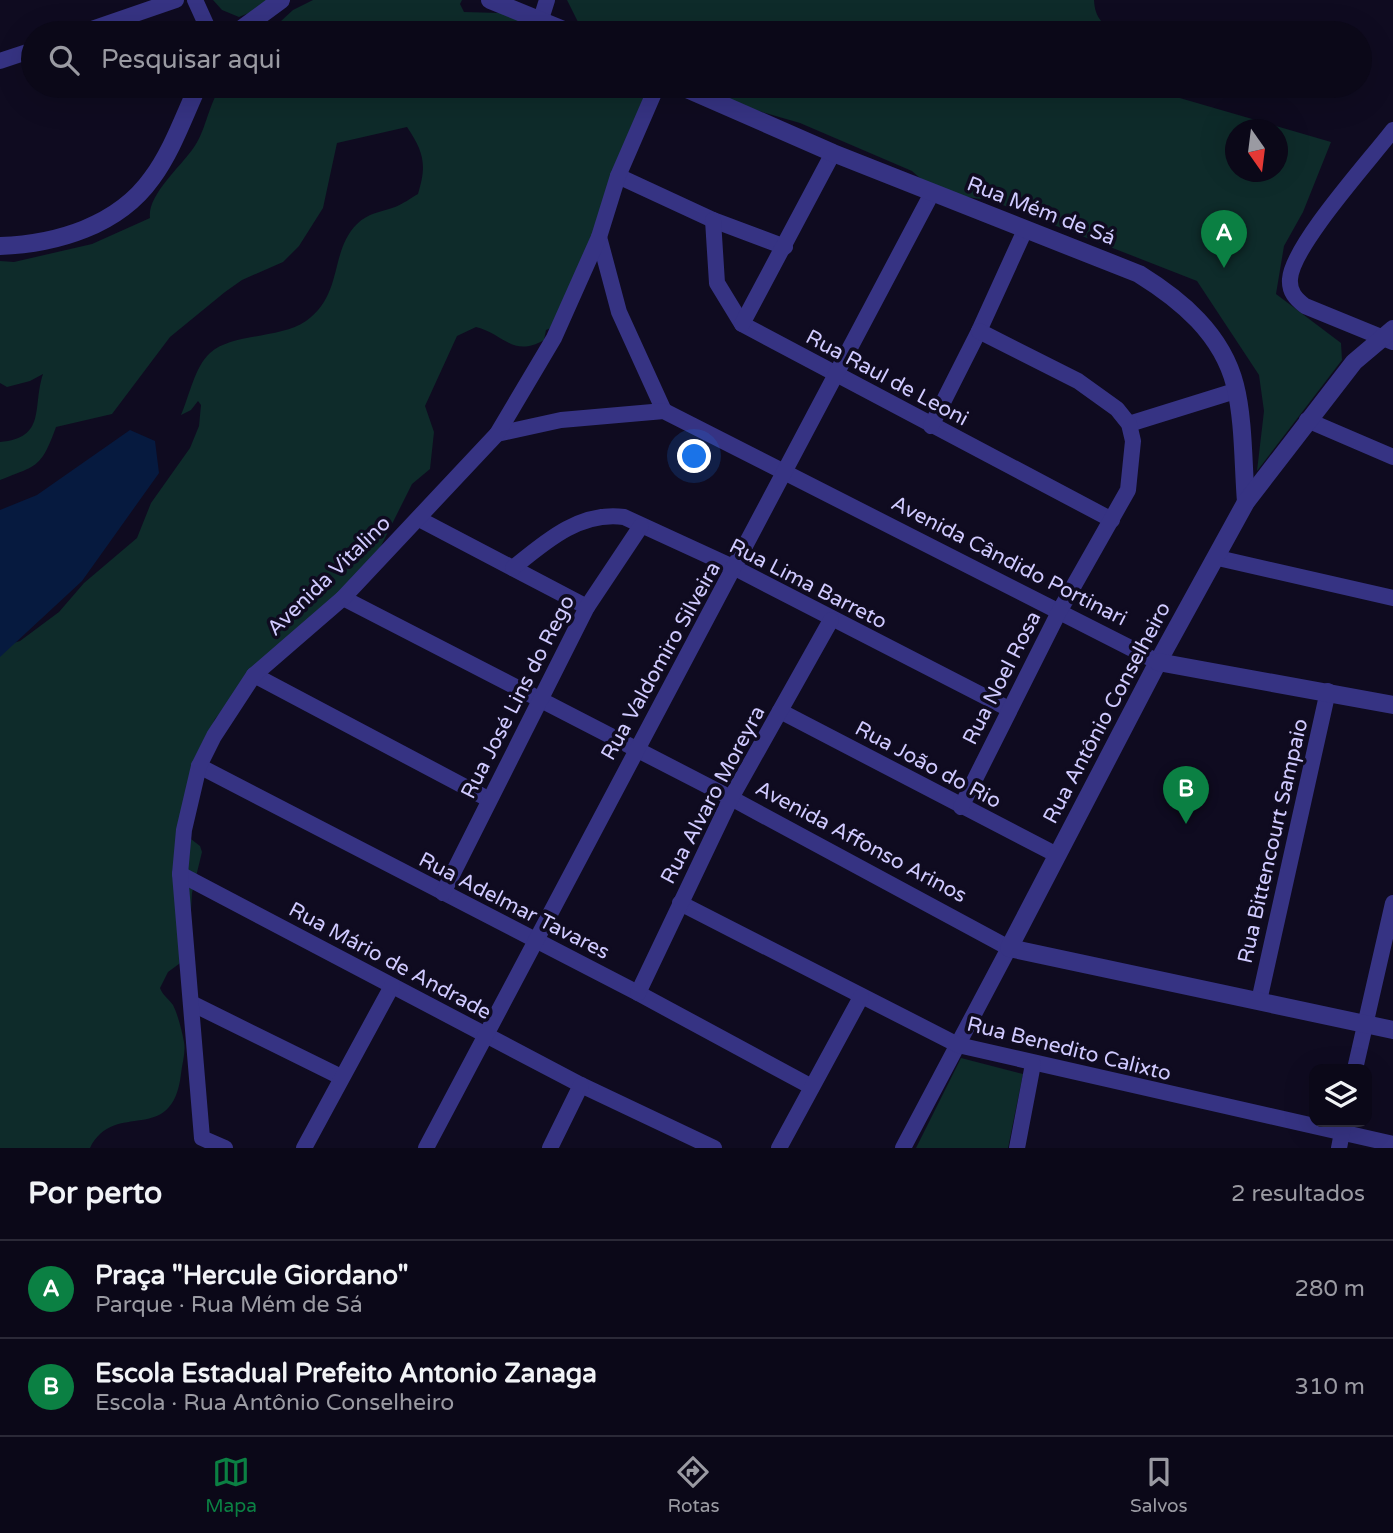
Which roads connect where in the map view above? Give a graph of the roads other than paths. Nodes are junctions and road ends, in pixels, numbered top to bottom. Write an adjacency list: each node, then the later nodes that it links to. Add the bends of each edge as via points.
1 (176, 0): 7 (street)
2 (195, 0): 8 (street)
3 (281, 0): 9 (street)
4 (490, 0): 6 (street)
5 (547, 0): 6 (street)
6 (541, 19): 10 (street)
7 (115, 21)
8 (205, 21)
9 (252, 21)
10 (545, 21)
11 (21, 54): 12 (street)
12 (0, 61)
13 (192, 98): 23 (street, via 152,178 130,202 82,232 43,243)
14 (652, 98): 18 (street, Avenida Vitalino)
15 (707, 98): 17 (street, Rua Mém de Sá)
16 (1393, 130): 27 (street, via 1309,239 1293,263 1289,282 1294,297 1304,306)
17 (833, 153): 19 (street, Rua Mém de Sá); 24 (street)
18 (618, 176): 20 (street); 22 (street, Avenida Vitalino)
19 (932, 193): 21 (street, Rua Mém de Sá); 28 (street, Rua Valdomiro Silveira)
20 (713, 220): 24 (street); 25 (street, Rua Raul de Leoni, via 717,283)
21 (1025, 229): 26 (street); 29 (street, Rua Mém de Sá, via 1139,274 1170,294 1199,320 1217,346)
22 (599, 237): 30 (street, via 620,312); 34 (street, Avenida Vitalino, via 554,338)
23 (0, 246)
24 (785, 247): 25 (street)
25 (742, 324): 28 (street, Rua Raul de Leoni)
26 (979, 331): 32 (street, via 1078,381 1117,409); 33 (street)
27 (1390, 337): 31 (street, Rua Antônio Conselheiro, via 1354,362)
28 (837, 376): 33 (street, Rua Raul de Leoni); 36 (street, Rua Valdomiro Silveira)
29 (1236, 391): 32 (street); 37 (street, Rua Mém de Sá)
30 (664, 411): 34 (street, via 561,420); 36 (street, Avenida Cândido Portinari)
31 (1307, 420): 35 (street); 37 (street, Rua Antônio Conselheiro)
32 (1129, 424): 39 (street, Rua Noel Rosa, via 1133,441 1128,490)
33 (931, 426): 39 (street, Rua Raul de Leoni)
34 (498, 435): 38 (street, Avenida Vitalino)
35 (1393, 457)
36 (786, 474): 43 (street, Rua Valdomiro Silveira); 47 (street, Avenida Cândido Portinari)
37 (1246, 502): 41 (street, Rua Antônio Conselheiro)
38 (419, 519): 42 (street); 44 (street, Avenida Vitalino)
39 (1112, 520): 47 (street, Rua Noel Rosa)
40 (641, 526): 42 (street, Rua Lima Barreto, via 606,514 587,519 550,538); 43 (street, Rua Lima Barreto); 46 (street, Rua José Lins do Rego)
41 (1217, 558): 45 (street); 49 (street, Rua Antônio Conselheiro)
42 (513, 568): 46 (street)
43 (735, 568): 48 (street, Rua Lima Barreto); 56 (street, Rua Valdomiro Silveira)
44 (343, 598): 50 (street, Avenida Vitalino); 52 (street, Avenida Affonso Arinos)
45 (1393, 598)
46 (587, 607): 52 (street, Rua José Lins do Rego)
47 (1060, 610): 49 (street, Avenida Cândido Portinari); 54 (street, Rua Noel Rosa)
48 (831, 620): 54 (street, Rua Lima Barreto); 55 (street, Rua Alvaro Moreyra)
49 (1158, 662): 51 (street, Avenida Cândido Portinari); 61 (street, Rua Antônio Conselheiro)
50 (254, 675): 57 (street, Avenida Vitalino); 59 (street)
51 (1328, 691): 53 (street, Avenida Cândido Portinari); 72 (street, Rua Bittencourt Sampaio)
52 (541, 701): 56 (street, Avenida Affonso Arinos); 59 (street, Rua José Lins do Rego)
53 (1393, 705)
54 (1009, 709): 60 (street, Rua Noel Rosa)
55 (780, 711): 58 (street, Rua Alvaro Moreyra); 60 (street, Rua João do Rio)
56 (634, 750): 58 (street, Avenida Affonso Arinos); 67 (street, Rua Valdomiro Silveira)
57 (199, 766): 62 (street, Avenida Vitalino, via 184,830); 63 (street, Rua Adelmar Tavares)
58 (731, 798): 64 (street, Rua Alvaro Moreyra); 68 (street, Avenida Affonso Arinos)
59 (488, 799): 63 (street, Rua José Lins do Rego)
60 (961, 807): 61 (street, Rua João do Rio)
61 (1057, 855): 68 (street, Rua Antônio Conselheiro)
62 (180, 874): 69 (street, Rua Mário de Andrade); 73 (street, Avenida Vitalino)
63 (443, 893): 67 (street, Rua Adelmar Tavares)
64 (680, 903): 70 (street, Rua Alvaro Moreyra); 71 (street, Rua Benedito Calixto)
65 (1393, 903): 66 (street)
66 (1391, 921): 74 (street)
67 (536, 942): 70 (street, Rua Adelmar Tavares); 76 (street, Rua Valdomiro Silveira)
68 (1009, 947): 72 (street, Avenida Affonso Arinos); 77 (street, Rua Antônio Conselheiro)
69 (392, 986): 76 (street, Rua Mário de Andrade); 80 (street)
70 (638, 993): 82 (street, Rua Adelmar Tavares)
71 (861, 997): 77 (street, Rua Benedito Calixto); 82 (street)
72 (1259, 1001): 74 (street, Avenida Affonso Arinos)
73 (191, 1003): 80 (street); 85 (street, Avenida Vitalino, via 202,1138)
74 (1365, 1024): 75 (street, Avenida Affonso Arinos); 79 (street)
75 (1393, 1030)
76 (488, 1036): 81 (street, Rua Mário de Andrade); 87 (street, Rua Valdomiro Silveira)
77 (958, 1045): 78 (street, Rua Benedito Calixto); 91 (street, Rua Antônio Conselheiro)
78 (1033, 1064): 83 (street, Rua Benedito Calixto); 92 (street)
79 (1356, 1064)
80 (341, 1077): 86 (street)
81 (581, 1085): 88 (street); 89 (street, Rua Mário de Andrade)
82 (810, 1086): 90 (street)
83 (1341, 1134): 84 (street, Rua Benedito Calixto)
84 (1393, 1144)
85 (225, 1148)
86 (304, 1148)
87 (426, 1148)
88 (550, 1148)
89 (713, 1148)
90 (779, 1148)
91 (903, 1148)
92 (1017, 1148)

